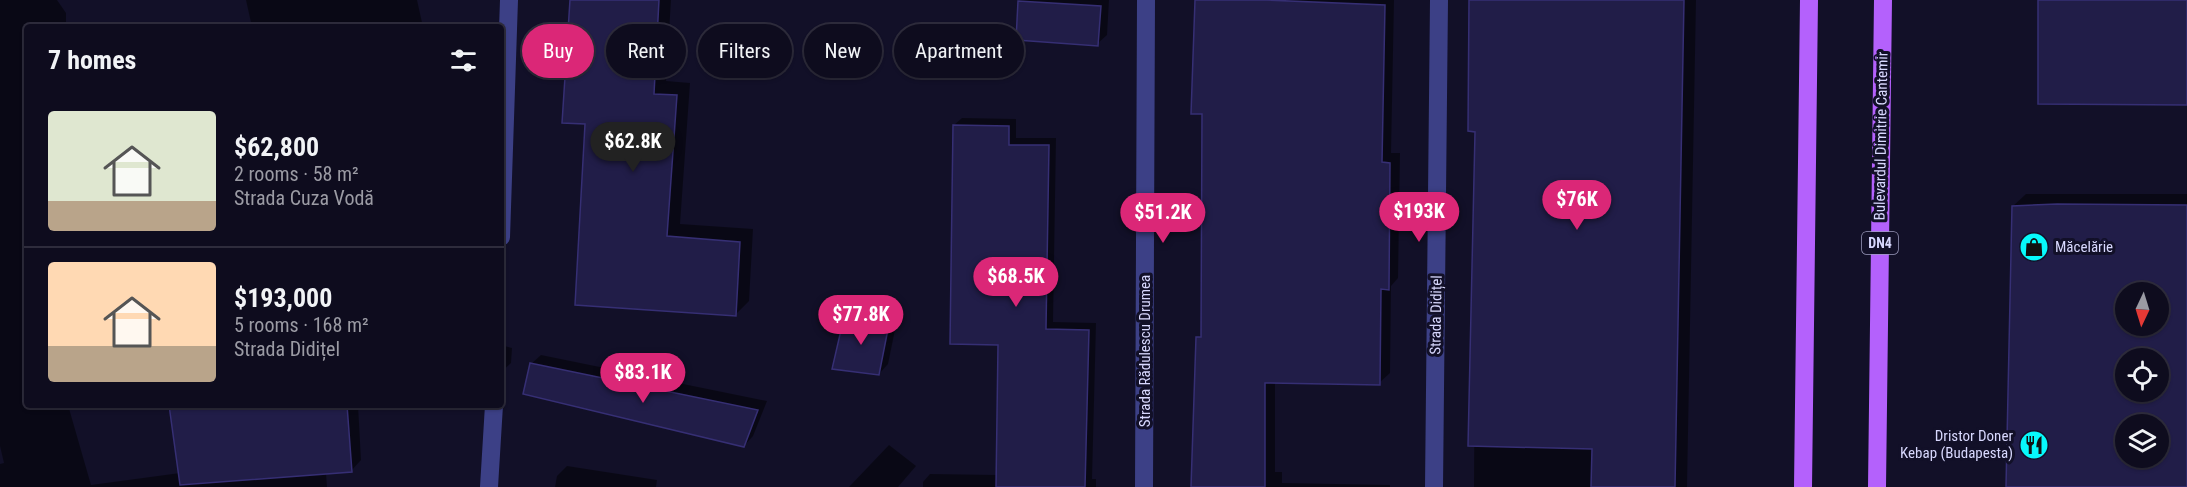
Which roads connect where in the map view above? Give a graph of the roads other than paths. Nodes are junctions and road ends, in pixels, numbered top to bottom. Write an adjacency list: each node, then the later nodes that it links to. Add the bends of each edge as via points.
1 (509, 0): 6 (street)
2 (1146, 0): 9 (street, Strada Rădulescu Drumea)
3 (1439, 0): 10 (street, Strada Didițel)
4 (1809, 0): 11 (main road)
5 (1883, 0): 12 (main road, Bulevardul Dimitrie Cantemir / DN4)
6 (504, 148)
7 (494, 408): 8 (street)
8 (489, 487)
9 (1144, 487)
10 (1434, 487)
11 (1803, 487)
12 (1876, 487)

